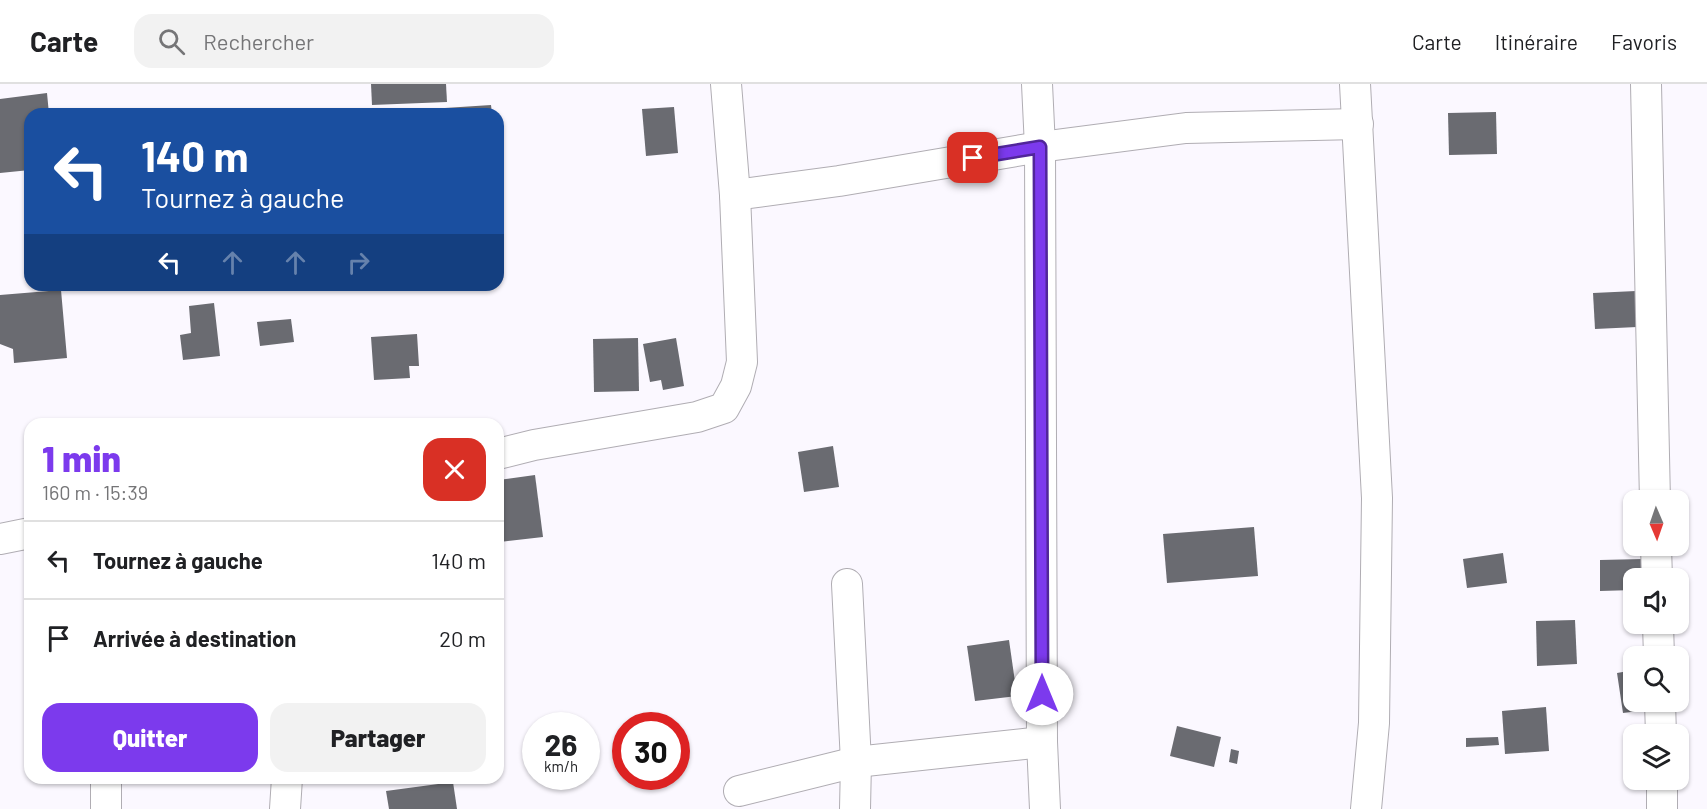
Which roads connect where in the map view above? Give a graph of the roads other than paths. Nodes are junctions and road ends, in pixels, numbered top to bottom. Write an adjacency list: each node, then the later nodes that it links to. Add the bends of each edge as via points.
1 (726, 84): 7 (street)
2 (1037, 84): 6 (street)
3 (1356, 84): 5 (street)
4 (1646, 84): 9 (street)
5 (1358, 124): 6 (street, via 1186,128); 23 (street, via 1377,498 1374,723)
6 (1040, 147): 7 (street); 13 (street)
7 (735, 195): 8 (street, via 742,362 736,386 724,408 697,417)
8 (504, 452)
9 (1655, 490)
10 (24, 534): 11 (street)
11 (0, 539)
12 (847, 584): 14 (street)
13 (1042, 742): 14 (street); 22 (street)
14 (856, 762): 18 (street); 21 (street)
15 (106, 784): 19 (street)
16 (287, 784): 20 (street)
17 (1662, 790): 24 (street)
18 (738, 791)
19 (106, 809)
20 (285, 809)
21 (855, 809)
22 (1045, 809)
23 (1366, 809)
24 (1662, 809)

